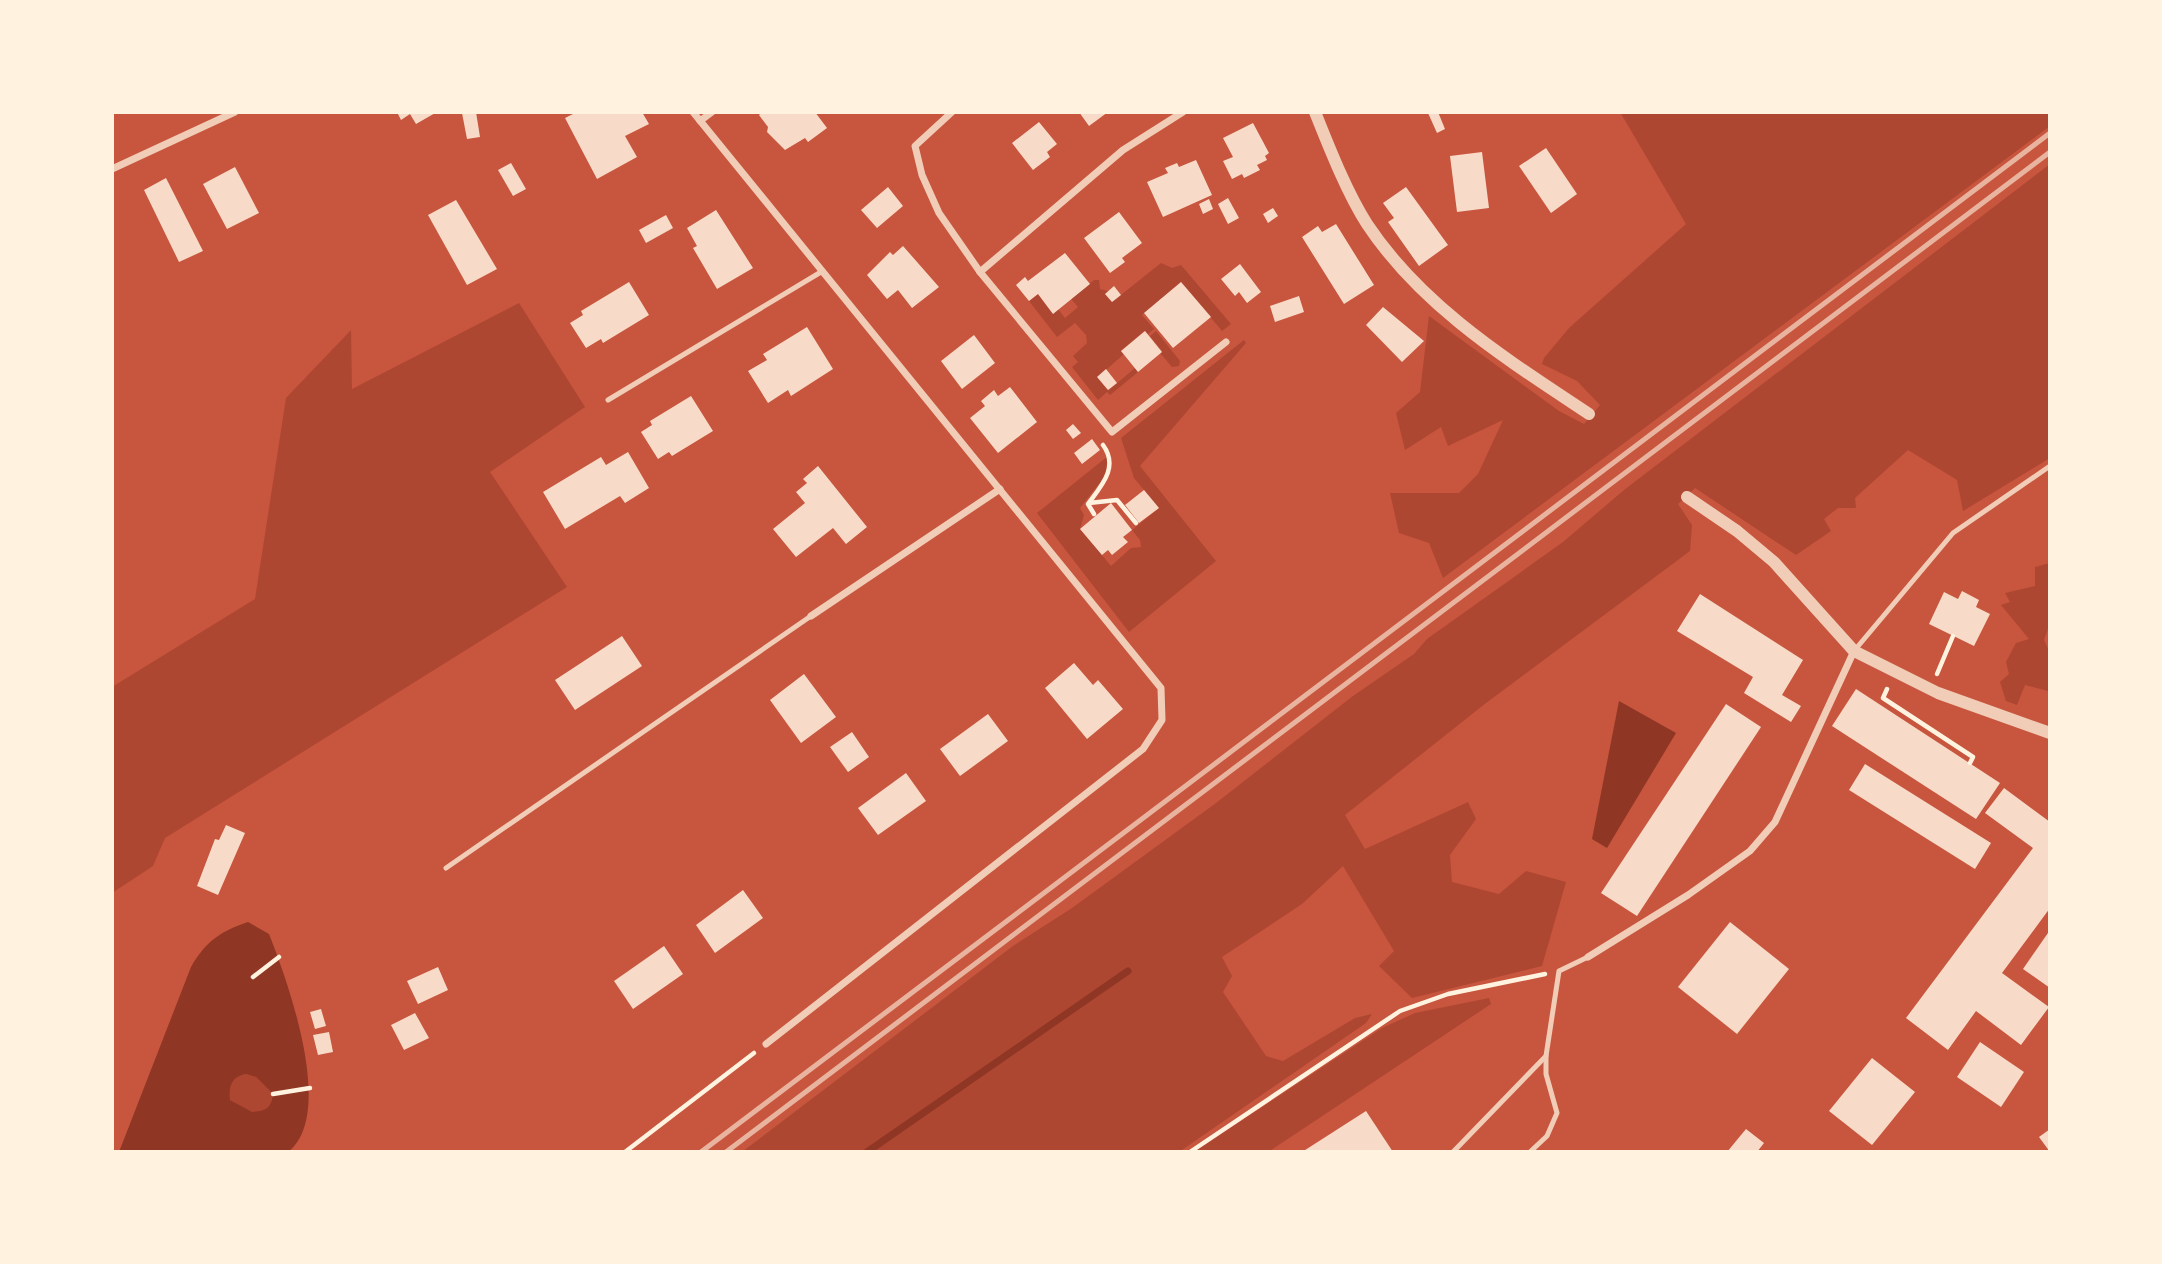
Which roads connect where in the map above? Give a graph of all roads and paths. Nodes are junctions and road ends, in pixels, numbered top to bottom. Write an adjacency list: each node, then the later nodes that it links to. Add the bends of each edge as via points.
1 (235, 112): 8 (street)
2 (693, 112): 7 (street)
3 (712, 112): 7 (street)
4 (952, 112): 10 (street, via 915,146 939,213)
5 (1183, 112): 10 (street, via 1123,150)
6 (1315, 112): 13 (street, via 1366,222 1396,264 1456,320)
7 (700, 121): 9 (street)
8 (112, 169)
9 (821, 272): 12 (lane); 16 (street)
10 (980, 272): 11 (street, via 1112,432)
11 (1226, 342)
12 (608, 400)
13 (1590, 414)
14 (1110, 455): 18 (path, via 1108,475)
15 (2050, 466): 23 (lane, via 1953,533)
16 (1000, 489): 21 (street); 33 (street, via 1160,688 1163,720 1143,749)
17 (1686, 497): 23 (street, via 1774,562)
18 (1089, 503): 19 (path); 20 (path, via 1117,500)
19 (1094, 514)
20 (1136, 523)
21 (811, 616): 28 (lane)
22 (1953, 636): 24 (path)
23 (1854, 652): 26 (street, via 1938,693); 30 (street, via 1775,822 1750,851)
24 (1937, 673)
25 (1888, 689): 27 (path, via 1883,698 1973,757)
26 (2050, 733)
27 (1970, 763)
28 (446, 868)
29 (279, 957): 32 (path)
30 (1588, 957): 31 (lane)
31 (1559, 971): 34 (lane); 38 (path, via 1448,994 1400,1011)
32 (253, 976)
33 (766, 1044): 37 (path)
34 (1546, 1056): 39 (lane); 40 (lane, via 1557,1113 1547,1136)
35 (310, 1088): 36 (path)
36 (273, 1094)
37 (625, 1152)
38 (1190, 1152)
39 (1453, 1152)
40 (1530, 1152)

